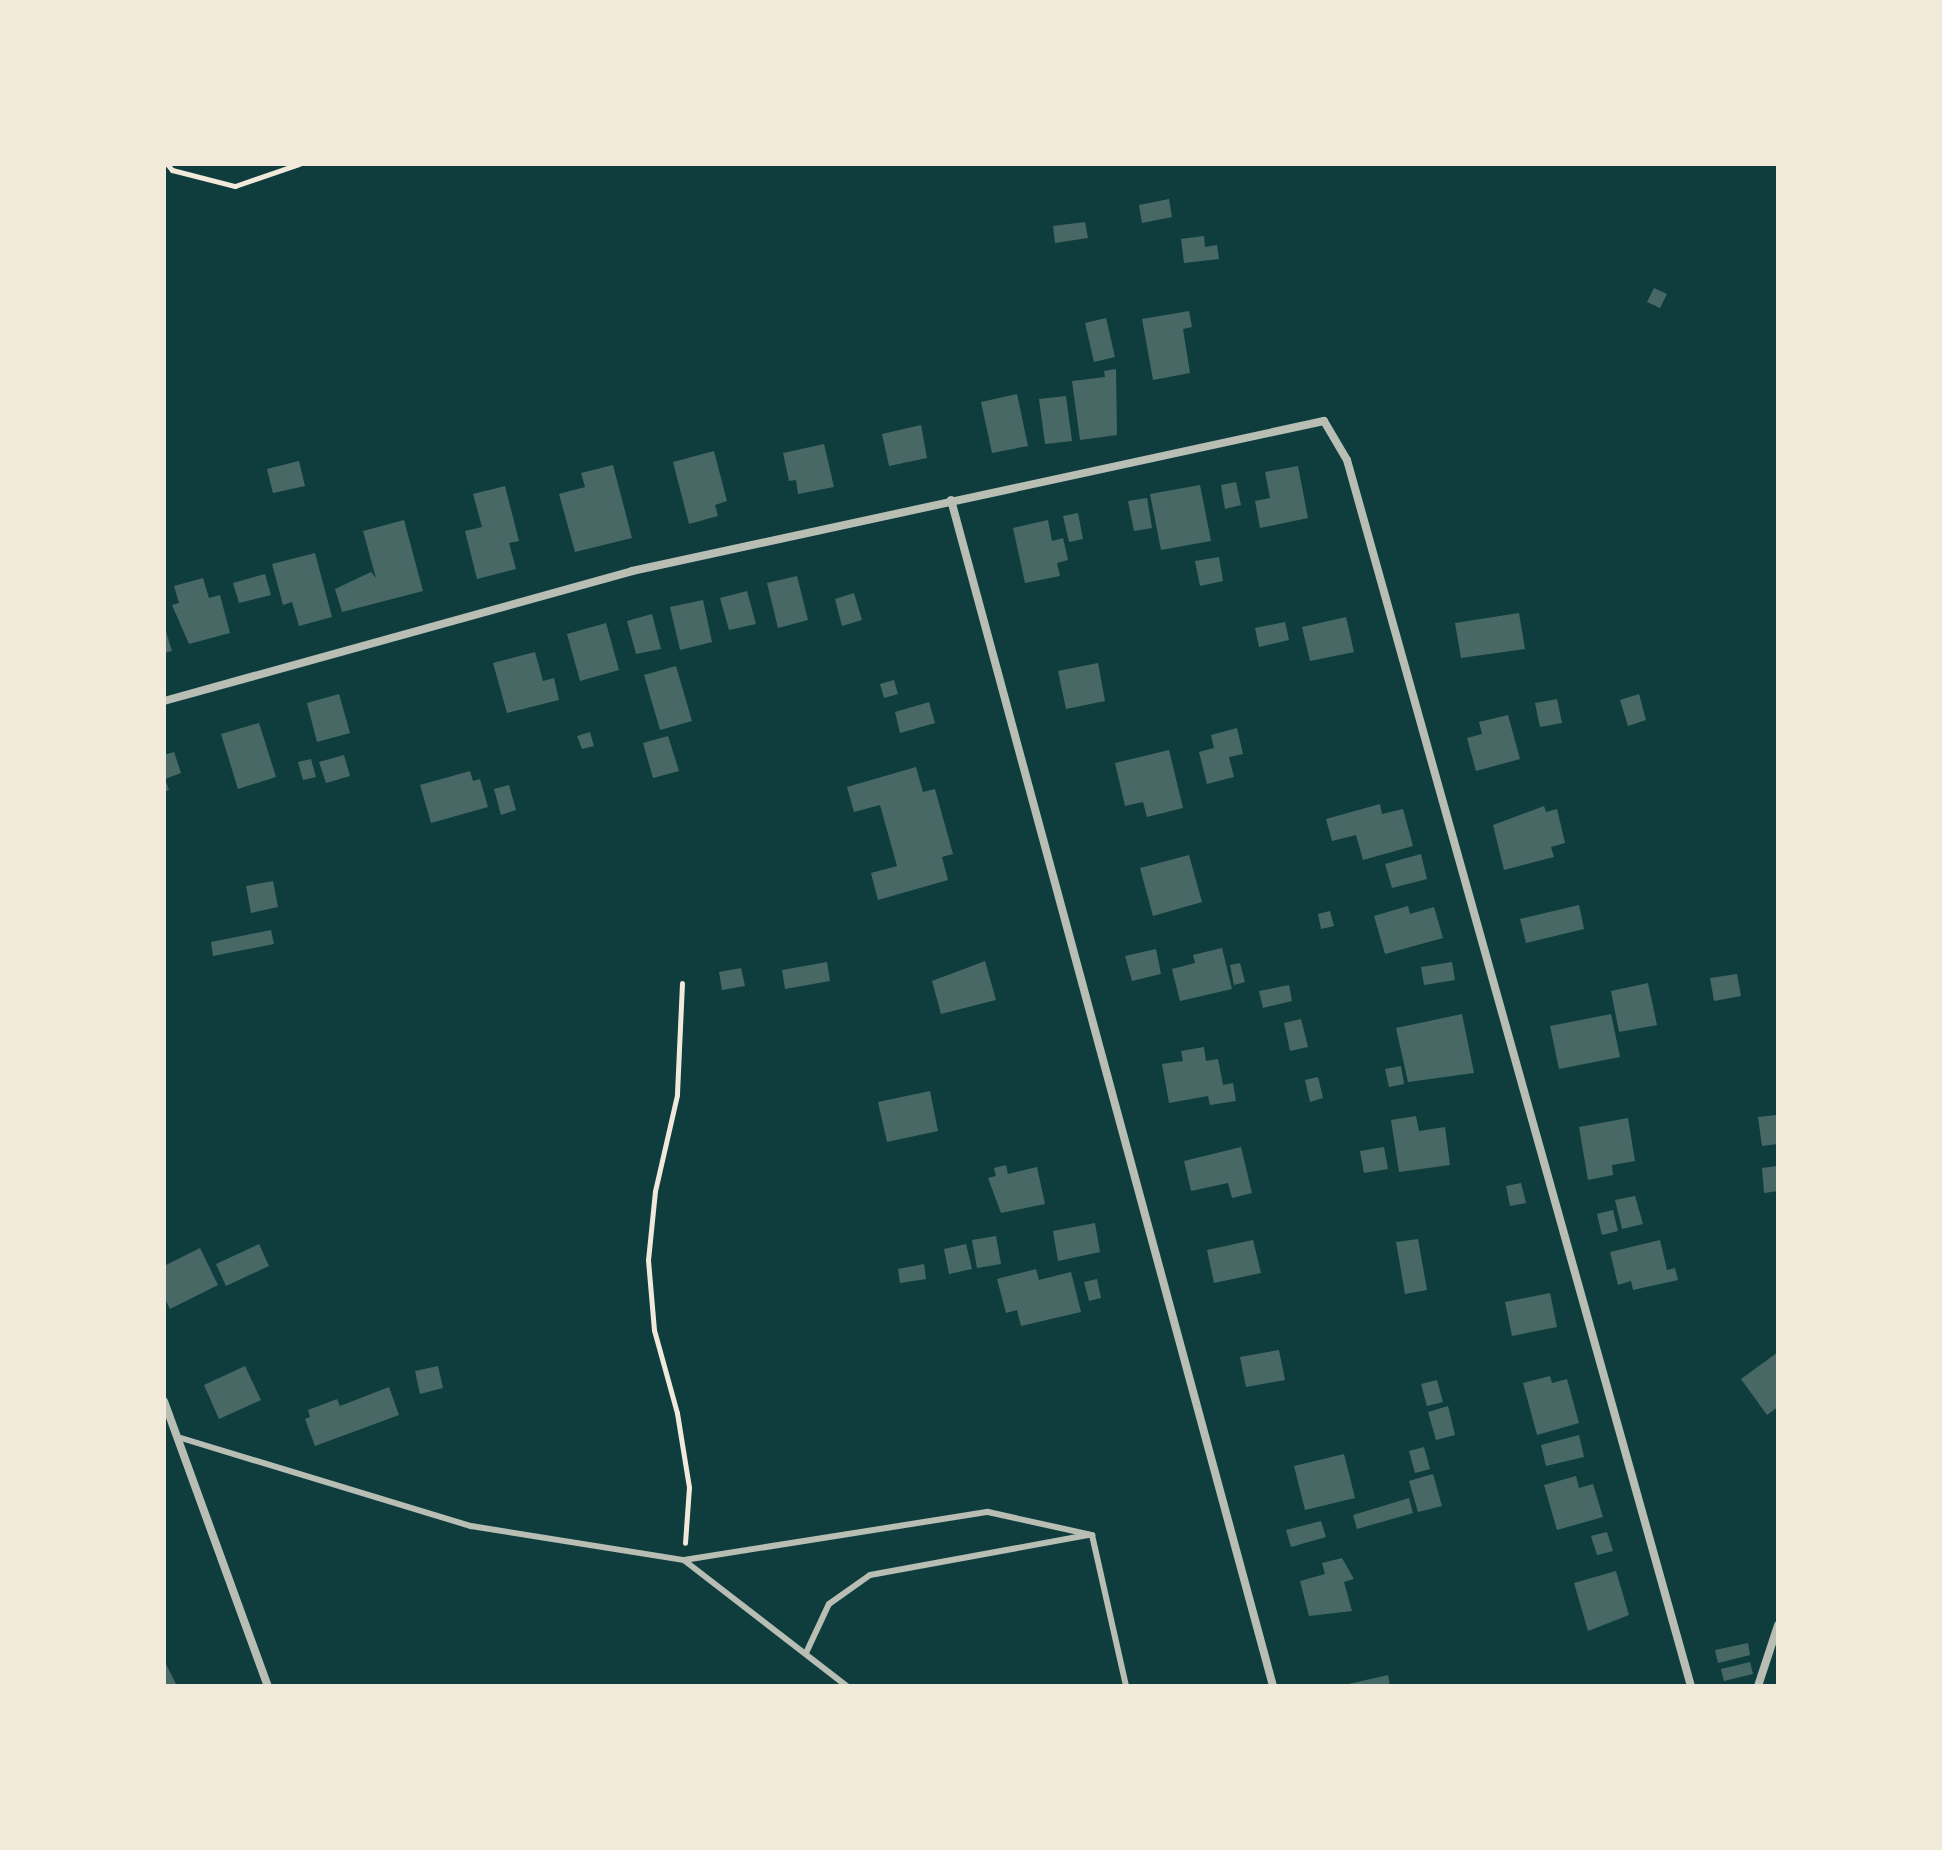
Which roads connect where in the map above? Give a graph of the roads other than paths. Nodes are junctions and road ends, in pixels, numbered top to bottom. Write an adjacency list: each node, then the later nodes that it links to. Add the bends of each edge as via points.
1 (951, 500): 2 (street, via 632,571); 12 (street); 13 (street, via 1324,421 1347,460)
2 (164, 701)
3 (164, 1401): 4 (street)
4 (181, 1438): 6 (lane, via 471,1526); 9 (street)
5 (1092, 1535): 6 (lane, via 988,1512); 8 (lane, via 870,1575 829,1604); 11 (lane)
6 (684, 1560): 8 (lane)
7 (1778, 1625): 14 (street)
8 (806, 1653): 10 (lane)
9 (268, 1686)
10 (847, 1686)
11 (1126, 1686)
12 (1273, 1686)
13 (1691, 1686)
14 (1758, 1686)

